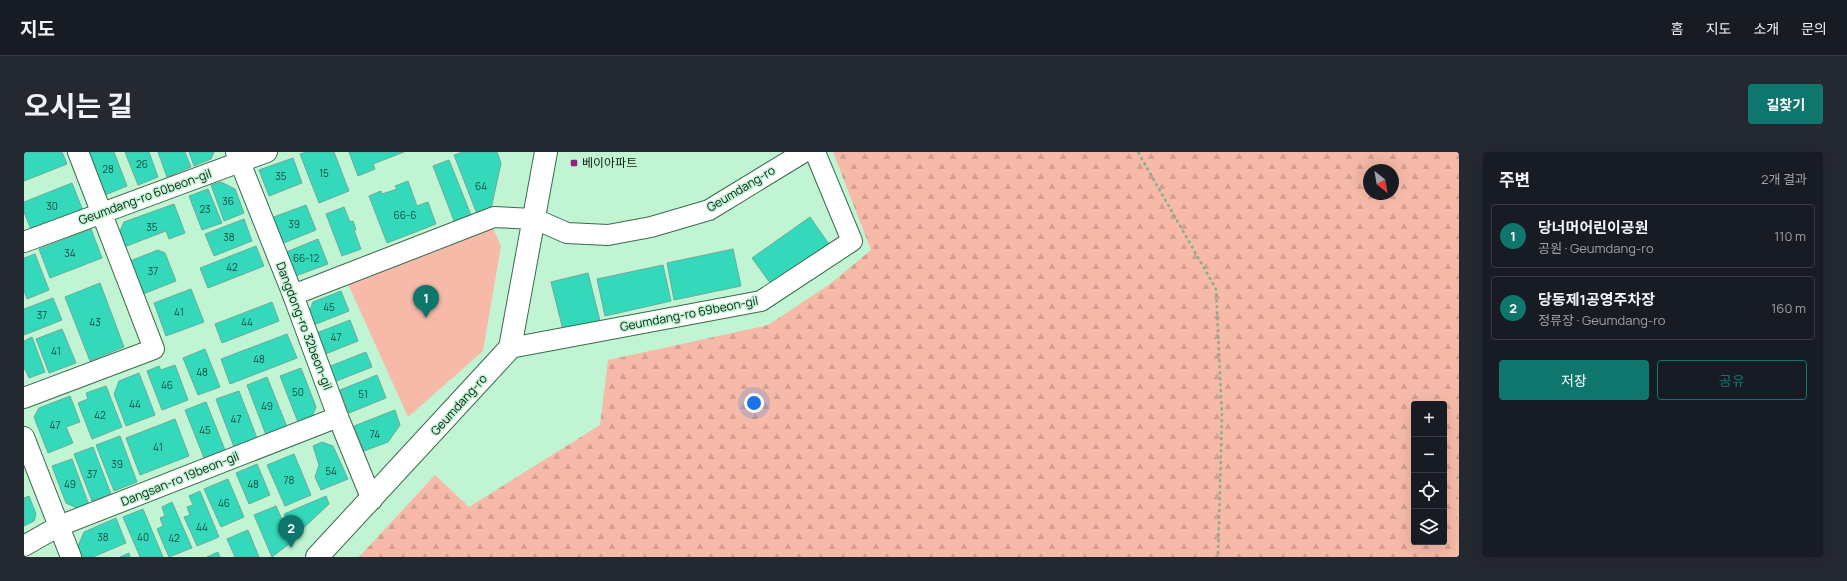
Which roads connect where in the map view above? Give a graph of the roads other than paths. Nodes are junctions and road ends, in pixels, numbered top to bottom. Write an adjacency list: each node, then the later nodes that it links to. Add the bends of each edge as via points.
1 (78, 152): 7 (street)
2 (267, 152): 6 (street, Geumdang-ro 60beon-gil)
3 (546, 152): 8 (street)
4 (804, 152): 8 (street, Geumdang-ro, via 709,210 651,227 608,235 567,233)
5 (815, 152): 11 (street, Geumdang-ro 69beon-gil, via 852,241 761,301)
6 (238, 157): 7 (street, Geumdang-ro 60beon-gil); 10 (street, Dangdong-ro 32beon-gil)
7 (102, 213): 9 (street, Geumdang-ro 60beon-gil); 12 (street, via 154,349)
8 (535, 219): 10 (street, Geumdang-ro, via 494,217); 11 (street)
9 (24, 242)
10 (294, 295): 13 (street, Dangdong-ro 32beon-gil)
11 (510, 348): 15 (street, Geumdang-ro)
12 (24, 398)
13 (338, 416): 15 (street, Dangdong-ro 32beon-gil); 16 (street, Dangsan-ro 19beon-gil)
14 (24, 437): 16 (street)
15 (372, 500): 19 (street, Geumdang-ro)
16 (59, 526): 17 (street, Dangsan-ro 19beon-gil); 18 (street)
17 (24, 546)
18 (72, 557)
19 (317, 557)

